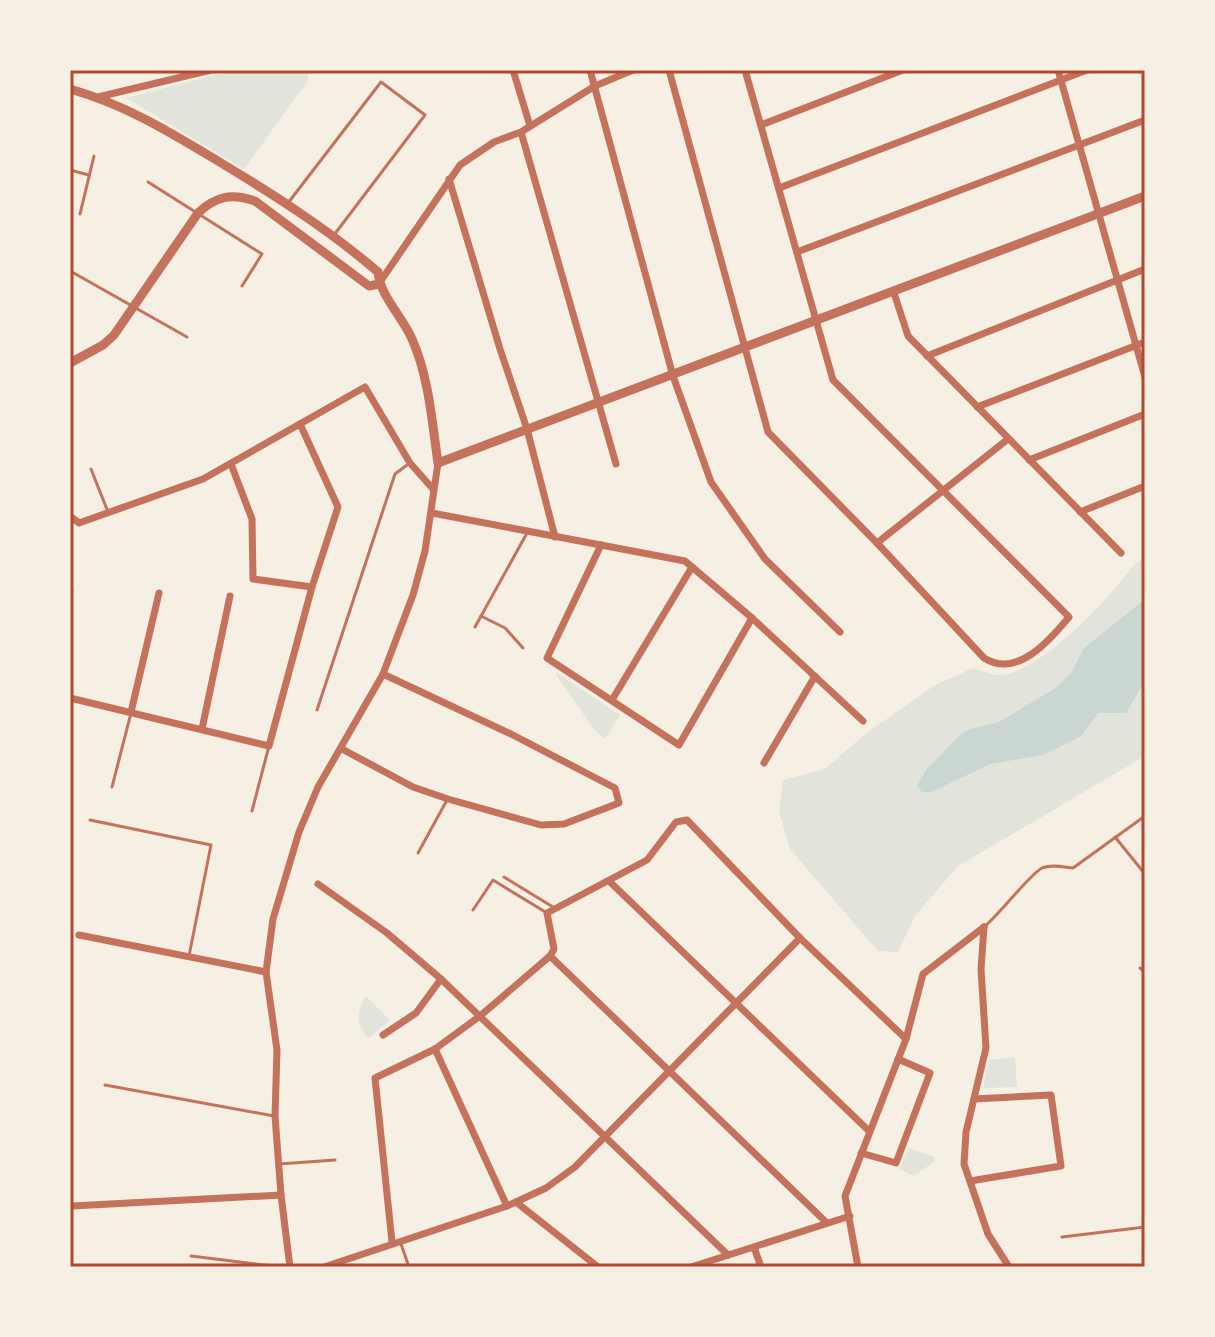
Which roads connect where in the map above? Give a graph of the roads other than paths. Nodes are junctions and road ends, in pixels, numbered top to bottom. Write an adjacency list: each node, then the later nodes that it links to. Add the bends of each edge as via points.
1 (211, 70): 13 (street)
2 (513, 70): 16 (street)
3 (590, 70): 11 (street)
4 (633, 70): 11 (street)
5 (669, 70): 42 (street)
6 (745, 70): 15 (street)
7 (903, 70): 15 (street)
8 (1058, 70): 10 (street)
9 (1087, 70): 10 (street)
10 (1061, 80): 18 (street); 24 (street)
11 (595, 86): 16 (street); 45 (street)
12 (70, 89): 13 (street)
13 (98, 97): 26 (street, via 141,115)
14 (1145, 120): 18 (street)
15 (761, 125): 24 (street)
16 (530, 126): 17 (street)
17 (521, 132): 22 (street, via 494,142); 47 (street)
18 (1080, 145): 28 (street); 31 (street)
19 (94, 156): 21 (lane)
20 (70, 170): 21 (lane)
21 (89, 175): 29 (lane)
22 (449, 179): 35 (street); 51 (street)
23 (148, 182): 27 (lane)
24 (779, 188): 31 (street)
25 (1145, 196): 28 (street)
26 (288, 203): 30 (street); 30 (lane, via 381,82 425,115)
27 (198, 213): 35 (street, via 225,196 255,201 369,286); 36 (lane, via 262,254); 38 (street)
28 (1100, 213): 34 (street); 37 (street)
29 (80, 214)
30 (334, 235): 35 (street, via 378,272)
31 (797, 252): 39 (street)
32 (1145, 269): 34 (street)
33 (72, 272): 38 (lane)
34 (1118, 281): 41 (street); 43 (street)
35 (379, 284): 55 (street, via 412,338)
36 (242, 286)
37 (894, 293): 39 (street); 43 (street, via 908,336)
38 (136, 308): 40 (lane); 44 (street, via 103,345)
39 (816, 321): 42 (street); 61 (street, via 833,380)
40 (187, 337)
41 (1141, 343): 46 (street); 48 (street)
42 (744, 349): 45 (street); 68 (street, via 768,432)
43 (927, 356): 48 (street)
44 (70, 363)
45 (673, 376): 47 (street); 80 (street, via 711,482 765,559)
46 (1145, 377)
47 (598, 403): 51 (street); 57 (street)
48 (977, 407): 52 (street)
49 (1145, 414): 53 (street)
50 (300, 424): 54 (street, via 365,387); 56 (street); 72 (street, via 338,507)
51 (527, 429): 55 (street); 67 (street)
52 (1008, 439): 53 (street); 61 (street)
53 (1029, 460): 63 (street)
54 (410, 463): 60 (street); 86 (lane, via 395,474)
55 (438, 463): 60 (street)
56 (231, 464): 62 (street); 72 (street, via 252,519 253,579)
57 (616, 464)
58 (91, 469): 62 (lane)
59 (1145, 486): 63 (street)
60 (433, 489): 64 (street)
61 (944, 490): 68 (street); 68 (street, via 1069,617 1046,645 1002,664 991,663)
62 (108, 512): 65 (street, via 79,523)
63 (1080, 512): 70 (street)
64 (432, 513): 66 (street); 82 (street, via 413,595)
65 (70, 516)
66 (527, 532): 67 (street); 77 (lane)
67 (555, 537): 69 (street)
68 (877, 543)
69 (601, 545): 71 (street, via 685,561); 85 (street, via 547,658)
70 (1121, 553)
71 (692, 567): 78 (street); 85 (street)
72 (312, 587): 90 (street)
73 (72, 590): 76 (lane)
74 (159, 593): 87 (street)
75 (230, 596): 89 (street)
76 (70, 599)
77 (481, 616): 79 (lane); 81 (lane, via 505,628)
78 (752, 618): 83 (street); 85 (street, via 679,745)
79 (475, 627)
80 (840, 632)
81 (523, 648)
82 (383, 674): 91 (street); 94 (street, via 615,788 619,803 564,824 541,825)
83 (815, 676): 88 (street); 92 (street)
84 (70, 698): 87 (street)
85 (612, 700)
86 (317, 710)
87 (131, 712): 89 (street); 93 (lane)
88 (863, 721)
89 (202, 729): 90 (street)
90 (269, 746): 95 (lane)
91 (342, 749): 94 (street, via 413,787); 113 (street, via 299,832 273,919)
92 (764, 763)
93 (112, 787)
94 (448, 799): 99 (lane)
95 (252, 811)
96 (1145, 816): 98 (lane)
97 (90, 820): 111 (lane, via 211,845)
98 (1115, 837): 100 (lane); 107 (lane, via 1073,868 1039,869)
99 (418, 853)
100 (1145, 874)
101 (504, 877): 104 (lane)
102 (609, 881): 104 (street); 109 (street, via 647,860 676,822 687,820); 116 (street)
103 (318, 884): 115 (street)
104 (556, 909): 106 (street)
105 (473, 910): 106 (lane, via 493,880)
106 (547, 913): 110 (street, via 554,949)
107 (984, 927): 119 (street, via 923,974); 124 (street, via 986,1048)
108 (79, 935): 111 (street)
109 (800, 938): 116 (street); 119 (street)
110 (550, 956): 117 (street); 122 (street)
111 (189, 957): 113 (street)
112 (1140, 968): 114 (lane)
113 (266, 972): 125 (street, via 277,1050)
114 (1145, 972)
115 (441, 979): 117 (street); 118 (street, via 416,1013)
116 (736, 1003): 122 (street); 126 (street)
117 (480, 1016): 120 (street); 127 (street)
118 (383, 1035)
119 (906, 1039): 121 (street)
120 (435, 1049): 135 (street); 140 (street, via 375,1078)
121 (898, 1059): 126 (street); 128 (street, via 930,1073 896,1163)
122 (669, 1071): 127 (street); 137 (street)
123 (105, 1085): 125 (lane)
124 (974, 1099): 131 (street, via 964,1164); 131 (street, via 1051,1095 1061,1166)
125 (275, 1116): 130 (street)
126 (869, 1131): 128 (street)
127 (604, 1138): 133 (street, via 575,1167); 142 (street)
128 (861, 1153): 136 (street, via 845,1196)
129 (335, 1160): 130 (lane)
130 (278, 1164): 132 (street)
131 (970, 1181): 152 (street, via 988,1234)
132 (281, 1195): 134 (street); 145 (street)
133 (516, 1202): 135 (street); 148 (street)
134 (72, 1206)
135 (507, 1206): 140 (street)
136 (850, 1216): 137 (street); 151 (street)
137 (827, 1223): 141 (street)
138 (1145, 1227): 139 (lane)
139 (1062, 1237)
140 (396, 1241): 146 (street); 147 (lane)
141 (754, 1247): 142 (street); 150 (street)
142 (728, 1255): 149 (street)
143 (191, 1256): 144 (lane)
144 (280, 1267)
145 (290, 1267)
146 (324, 1267)
147 (409, 1267)
148 (598, 1267)
149 (691, 1267)
150 (761, 1267)
151 (858, 1267)
152 (1009, 1267)

